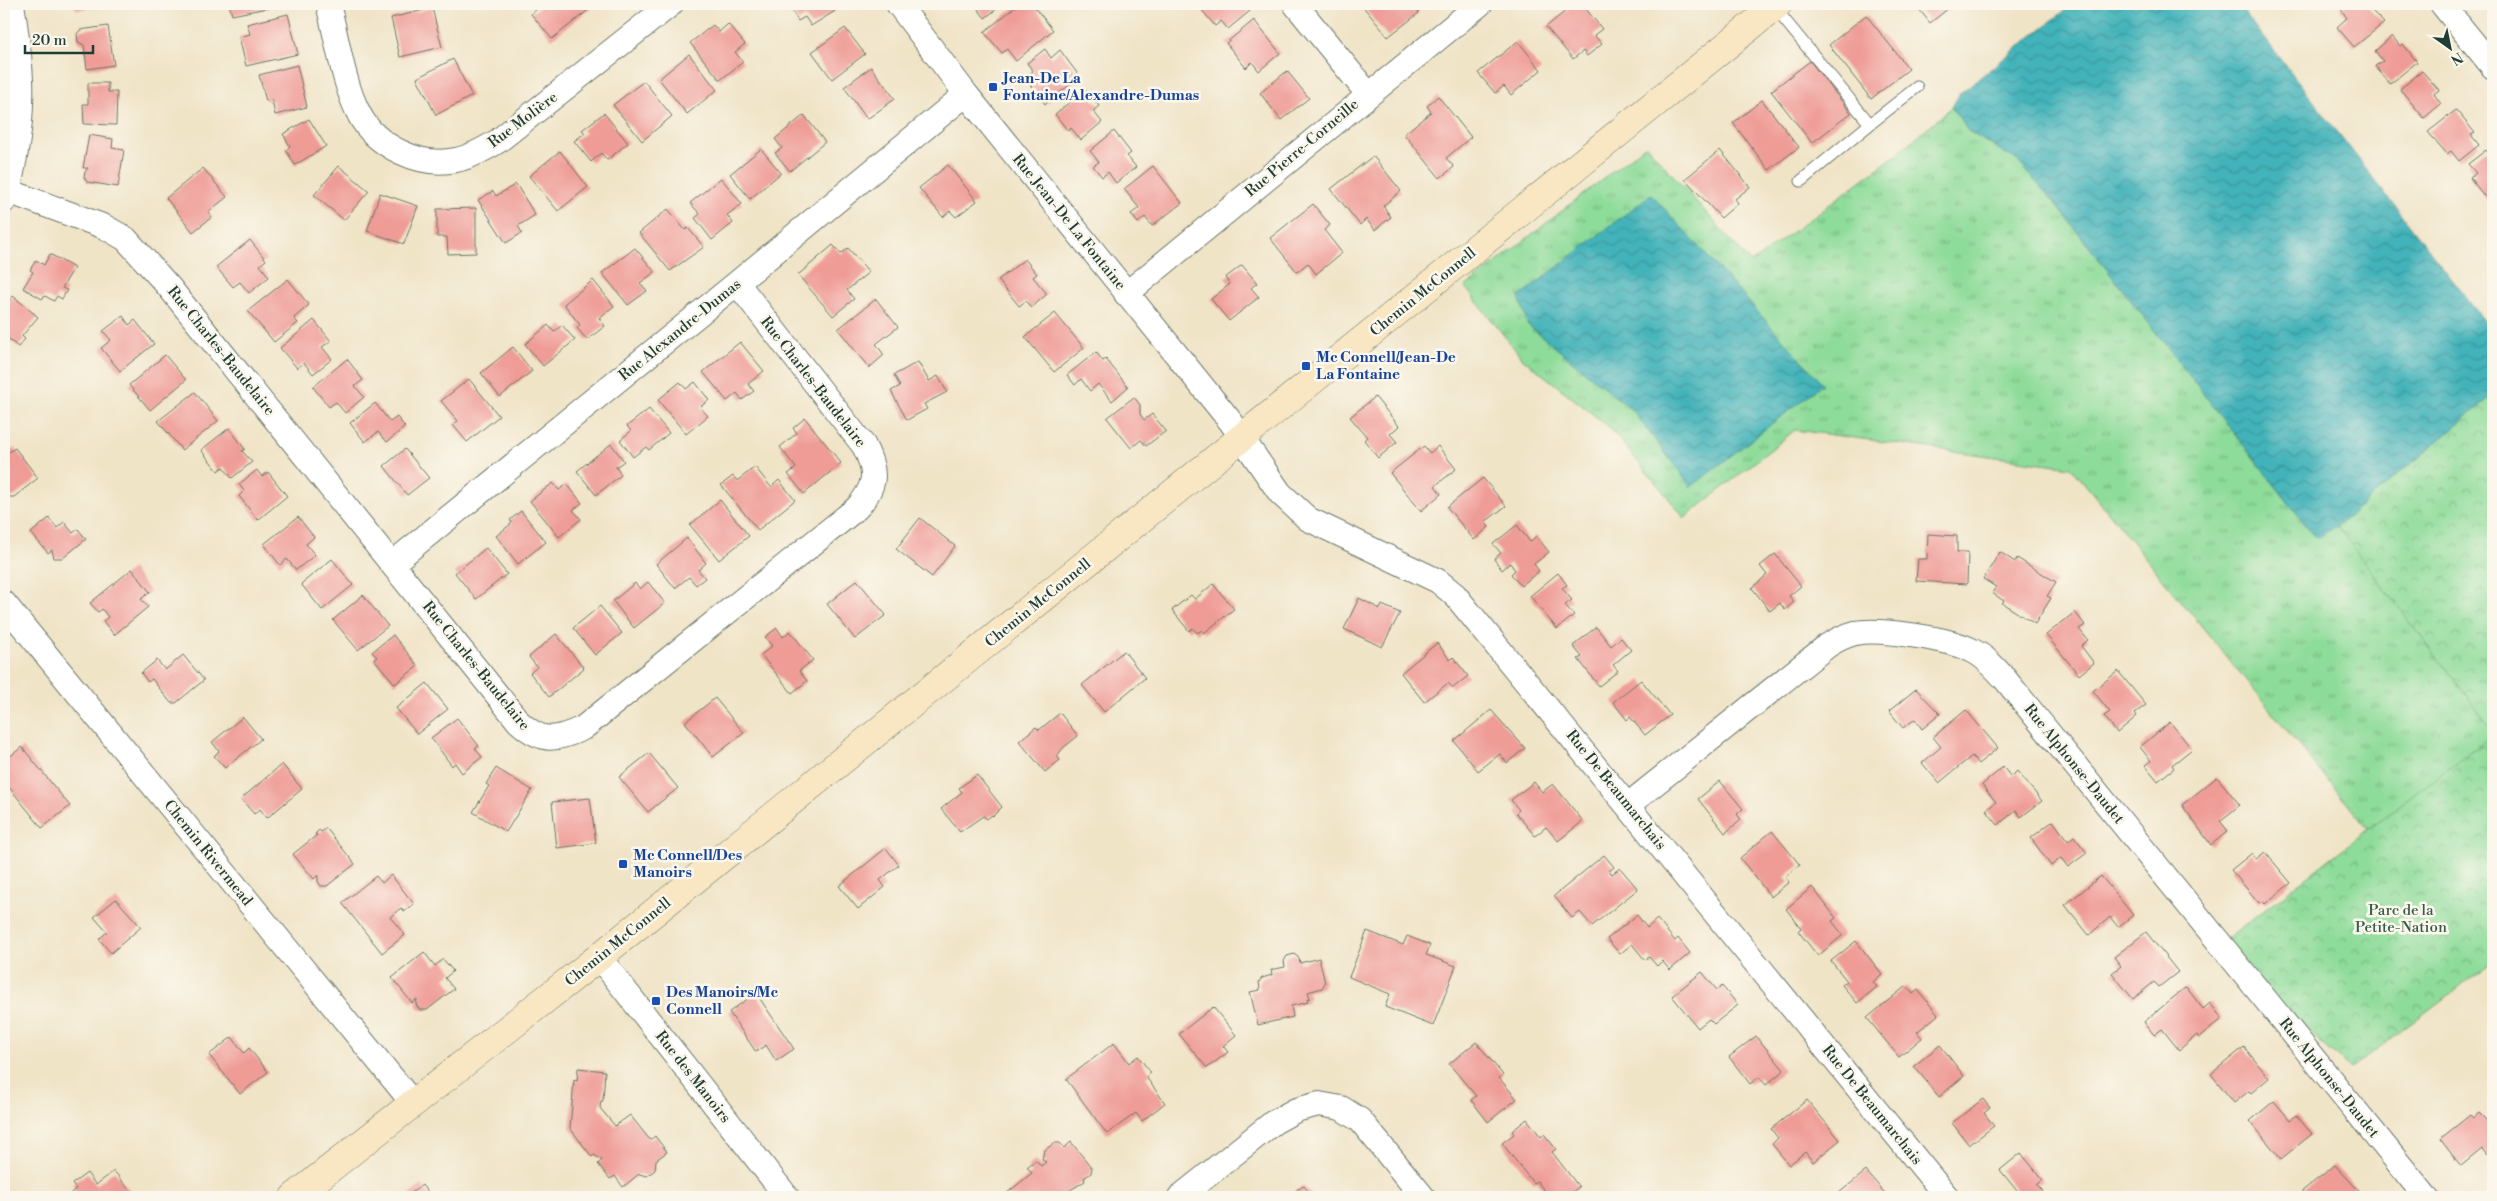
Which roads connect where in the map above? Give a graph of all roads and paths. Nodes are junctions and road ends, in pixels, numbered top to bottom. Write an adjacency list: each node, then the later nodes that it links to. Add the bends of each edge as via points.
1 (12, 4): 16 (street, via 23,93 21,121)
2 (328, 4): 9 (street, Rue Molière, via 350,93 367,128 397,150 434,161 456,161 498,141)
3 (671, 4): 9 (street, Rue Molière)
4 (898, 4): 12 (street, Rue Jean-De La Fontaine)
5 (1296, 4): 13 (street)
6 (1480, 4): 13 (street, Rue Pierre-Corneille)
7 (2442, 4): 10 (street)
8 (1776, 5): 14 (lane); 19 (street, Chemin McConnell)
9 (646, 11)
10 (2493, 67)
11 (1917, 87): 14 (lane)
12 (966, 94): 17 (street, Rue Alexandre-Dumas); 18 (street, Rue Jean-De La Fontaine)
13 (1368, 94): 18 (street, Rue Pierre-Corneille)
14 (1870, 124): 15 (lane)
15 (1801, 181)
16 (6, 196): 20 (street, Rue Charles-Baudelaire, via 104,227 126,239 169,287)
17 (737, 283): 20 (street, Rue Alexandre-Dumas); 20 (street, Rue Charles-Baudelaire, via 864,446 872,462 874,478 869,495 857,508 582,728 566,736 549,739 533,734 519,722)
18 (1126, 294): 19 (street, Rue Jean-De La Fontaine)
19 (1242, 438): 22 (street, Rue De Beaumarchais, via 1280,492 1308,518 1438,581 1455,595); 23 (street, Chemin McConnell)
20 (393, 563)
21 (4, 603): 24 (street, Chemin Rivermead)
22 (1628, 805): 29 (street, Rue De Beaumarchais); 30 (street, Rue Alphonse-Daudet, via 1820,651 1841,638 1875,631 1954,643 1974,651 2006,679)
23 (599, 957): 24 (street, Chemin McConnell); 26 (street, Rue des Manoirs)
24 (412, 1102): 25 (street, Chemin McConnell)
25 (294, 1197)
26 (787, 1197)
27 (1180, 1197): 28 (street, via 1274,1122 1296,1110 1319,1104 1341,1108 1360,1120)
28 (1423, 1197)
29 (1947, 1197)
30 (2426, 1197)

